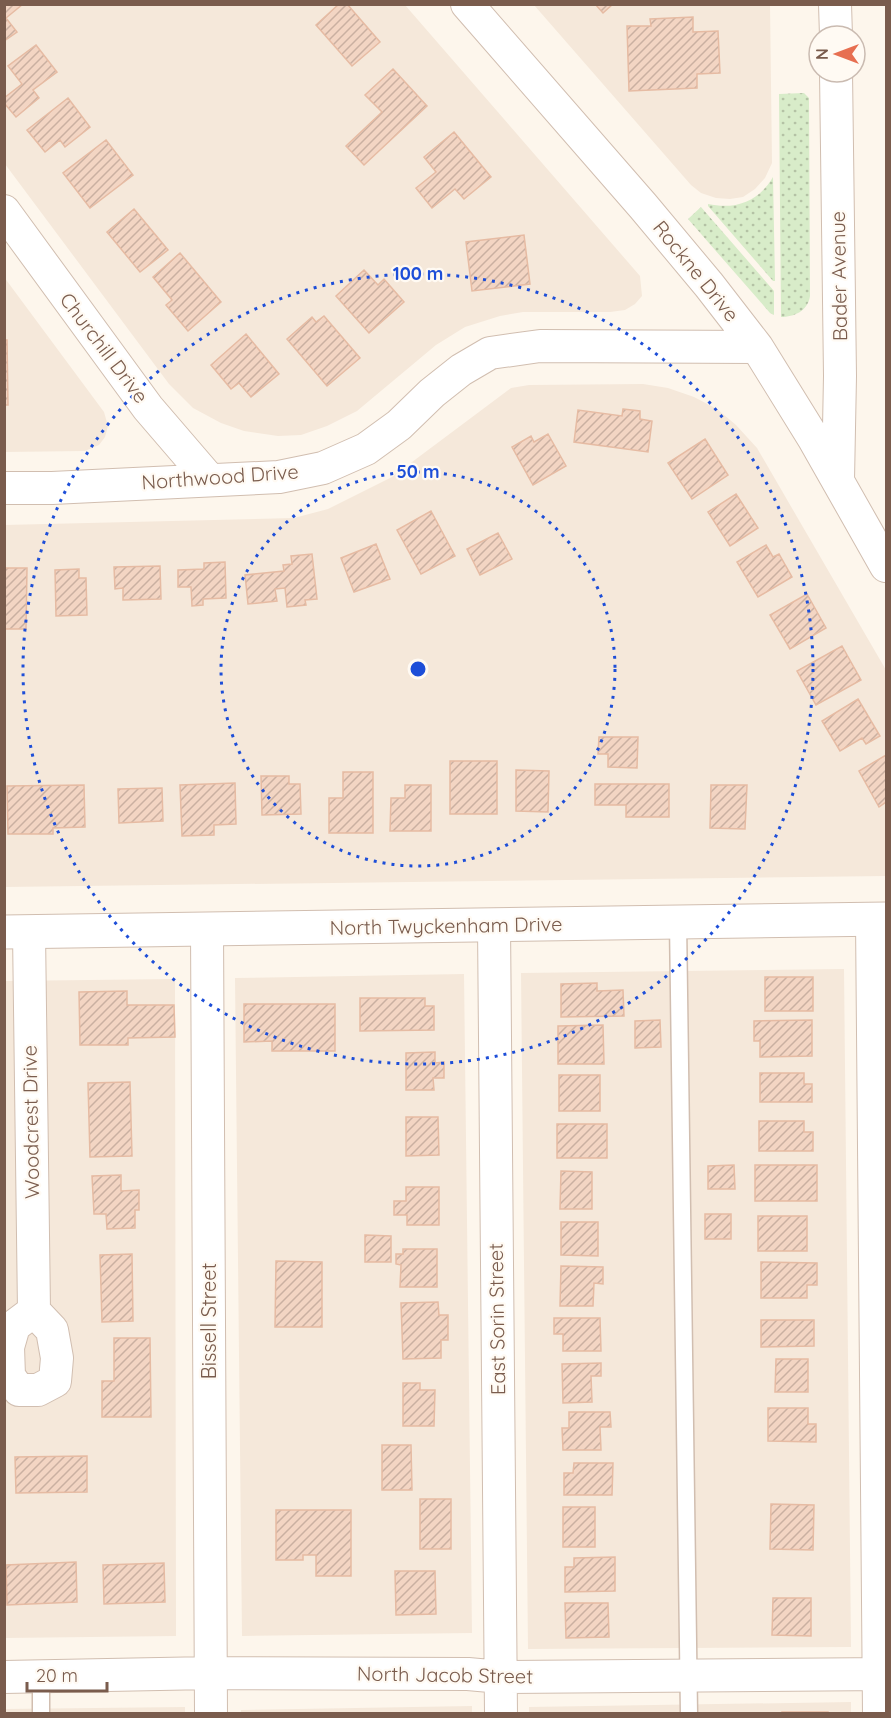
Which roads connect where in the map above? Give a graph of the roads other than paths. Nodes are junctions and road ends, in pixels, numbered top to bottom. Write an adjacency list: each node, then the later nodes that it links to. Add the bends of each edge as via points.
1 (467, 4): 6 (street, Rockne Drive, via 644,206)
2 (836, 4): 3 (street)
3 (836, 24)
4 (836, 84): 8 (street, Bader Avenue)
5 (4, 212): 7 (street, Churchill Drive, via 148,408)
6 (757, 347): 7 (street, Northwood Drive, via 540,346 490,353 461,370 366,449 323,468 279,477); 8 (street, Rockne Drive)
7 (209, 479): 9 (street, Northwood Drive)
8 (838, 481): 10 (street, Rockne Drive)
9 (4, 488)
10 (886, 566)
11 (879, 919): 12 (street, North Twyckenham Drive); 18 (street)
12 (678, 921): 13 (street, North Twyckenham Drive); 20 (lane)
13 (494, 925): 14 (street, North Twyckenham Drive); 22 (street, East Sorin Street)
14 (207, 929): 15 (street, North Twyckenham Drive); 17 (street, Bissell Street)
15 (17, 932): 16 (street, Woodcrest Drive)
16 (34, 1311)
17 (211, 1673): 19 (street, North Jacob Street); 22 (street, North Jacob Street); 24 (street, Bissell Street)
18 (883, 1674): 20 (street, North Jacob Street); 27 (street)
19 (41, 1676): 21 (street, North Jacob Street); 23 (lane)
20 (688, 1676): 22 (street, North Jacob Street); 26 (lane)
21 (4, 1677)
22 (501, 1677): 25 (street, East Sorin Street)
23 (41, 1713)
24 (212, 1713)
25 (501, 1713)
26 (689, 1713)
27 (879, 1713)

